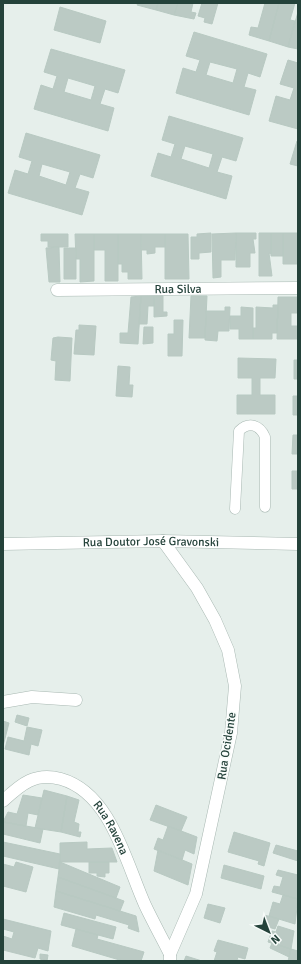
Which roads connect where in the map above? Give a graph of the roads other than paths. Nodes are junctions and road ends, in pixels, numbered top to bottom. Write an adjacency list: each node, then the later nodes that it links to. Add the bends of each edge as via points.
1 (298, 288): 2 (street, Rua Silva)
2 (57, 290)
3 (265, 507): 4 (lane, via 265,437 260,428 252,424 244,426 239,431)
4 (235, 509)
5 (163, 542): 6 (street, Rua Doutor José Gravonski); 7 (street, Rua Doutor José Gravonski); 11 (street, Rua Ocidente, via 197,588 215,620 228,650 235,686 231,733 196,894)
6 (3, 544)
7 (298, 544)
8 (76, 700): 9 (street, via 32,697)
9 (3, 702)
10 (3, 801): 11 (street, Rua Ravena, via 16,788 34,777 53,777 74,782 88,792 100,806 119,841 145,906)
11 (170, 958)

